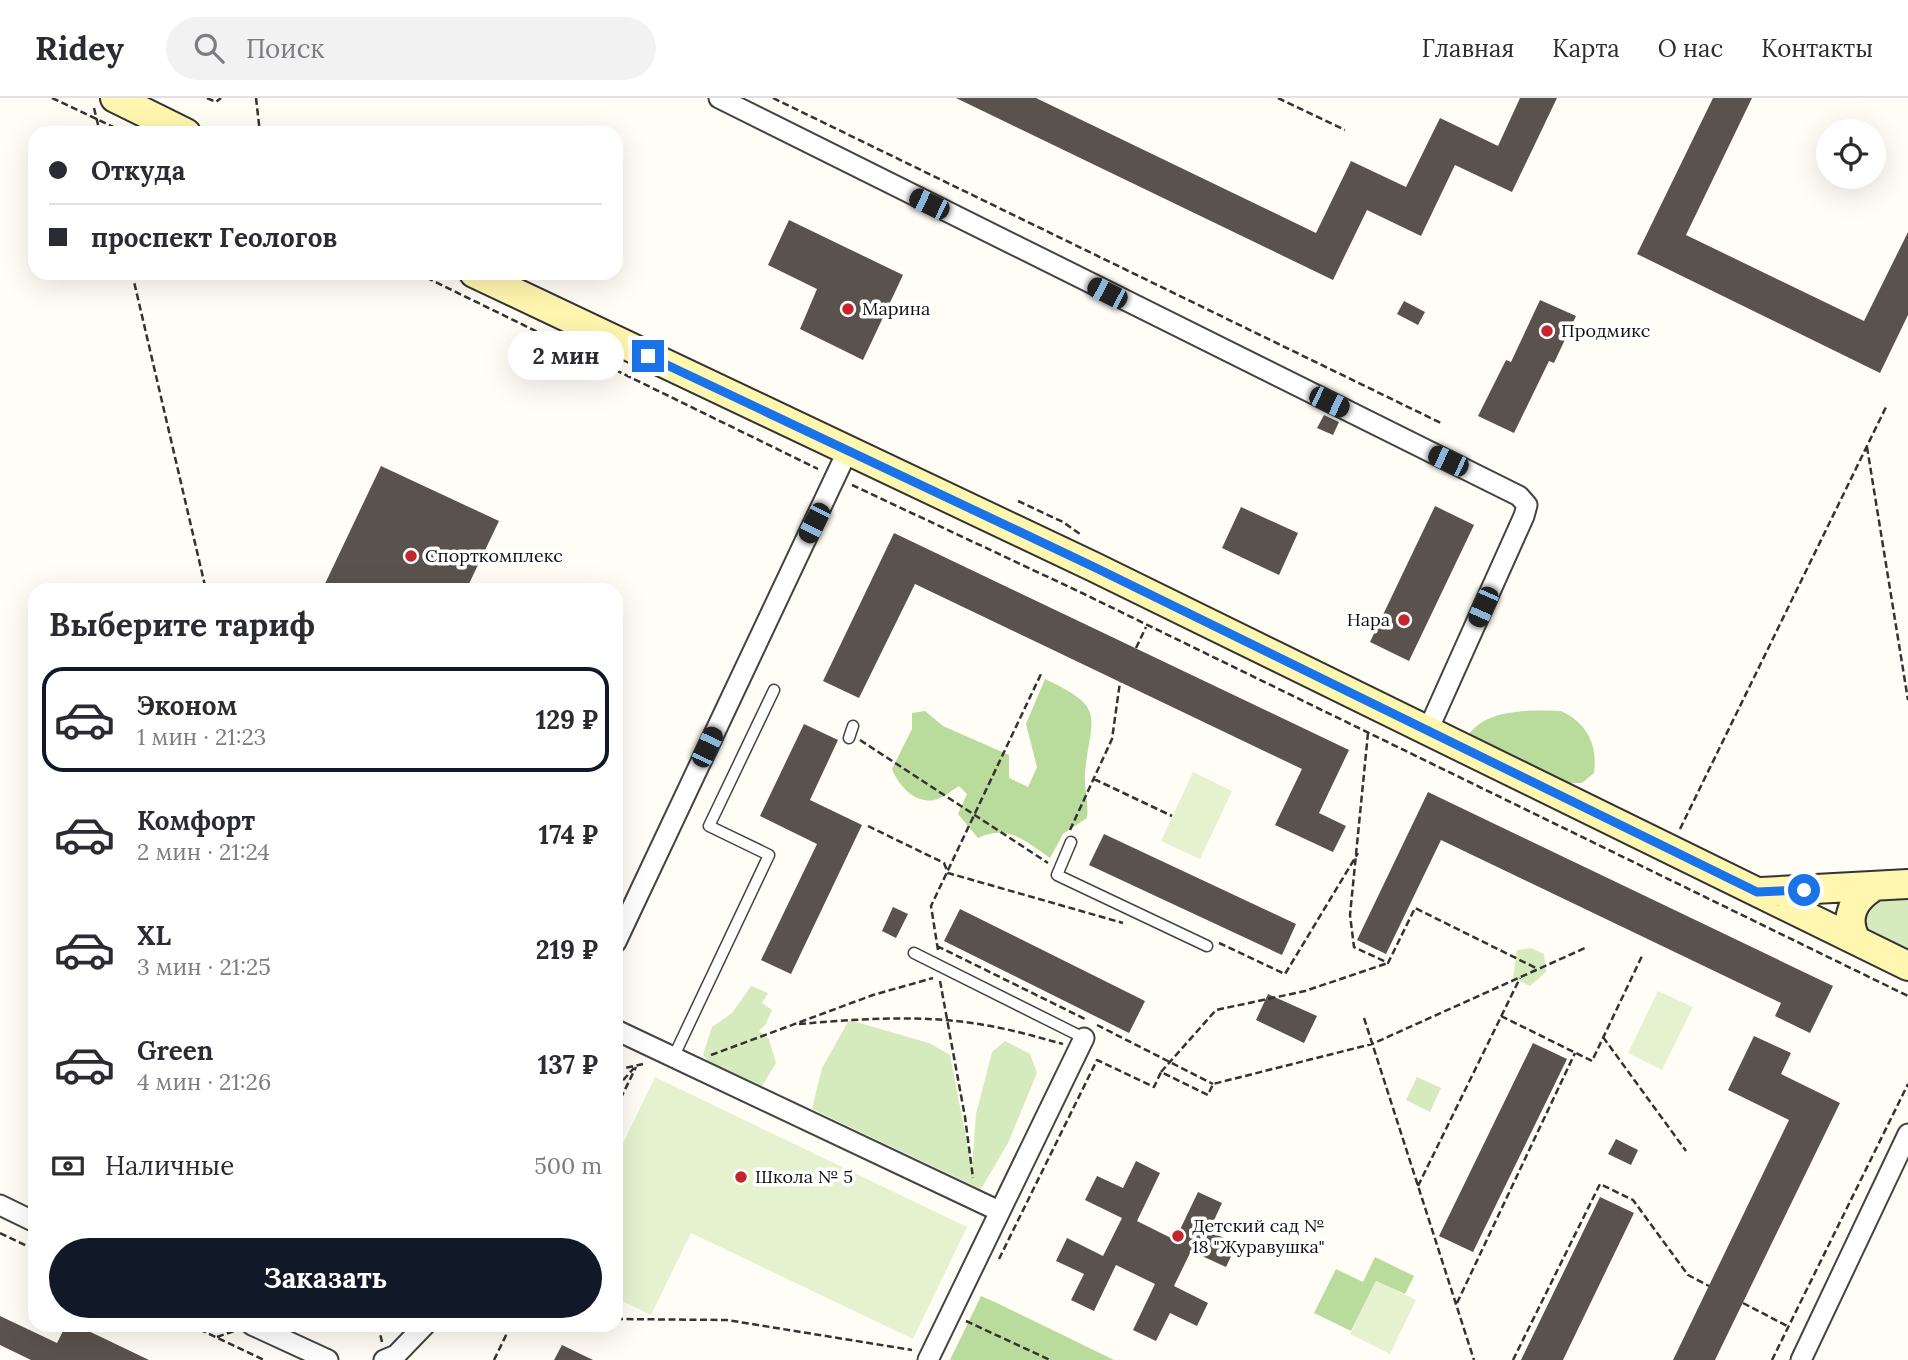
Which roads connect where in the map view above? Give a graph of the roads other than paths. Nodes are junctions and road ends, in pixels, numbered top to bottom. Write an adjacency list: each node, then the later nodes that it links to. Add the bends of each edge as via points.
1 (115, 98): 3 (street)
2 (719, 98): 7 (street, via 1519,496 1527,505 1524,516)
3 (172, 126)
4 (487, 280): 5 (street)
5 (842, 465): 7 (street, via 1094,567); 12 (street)
6 (774, 690): 19 (lane, via 709,827 769,855)
7 (1428, 730): 11 (street)
8 (1068, 841): 14 (lane, via 1057,875)
9 (1908, 884): 10 (street)
10 (1875, 886): 11 (street); 13 (street, via 1860,896 1851,912)
11 (1757, 892): 13 (street)
12 (623, 927)
13 (1856, 940): 16 (street)
14 (1208, 942)
15 (914, 953): 18 (lane)
16 (1908, 966)
17 (623, 1033): 19 (street)
18 (1082, 1043): 22 (street)
19 (673, 1058): 22 (street)
20 (1908, 1134): 29 (street)
21 (0, 1205): 23 (street)
22 (999, 1211): 26 (street)
23 (28, 1219)
24 (258, 1332): 27 (street)
25 (418, 1332): 28 (street, via 396,1355)
26 (929, 1357)
27 (328, 1360)
28 (384, 1360)
29 (1801, 1360)

